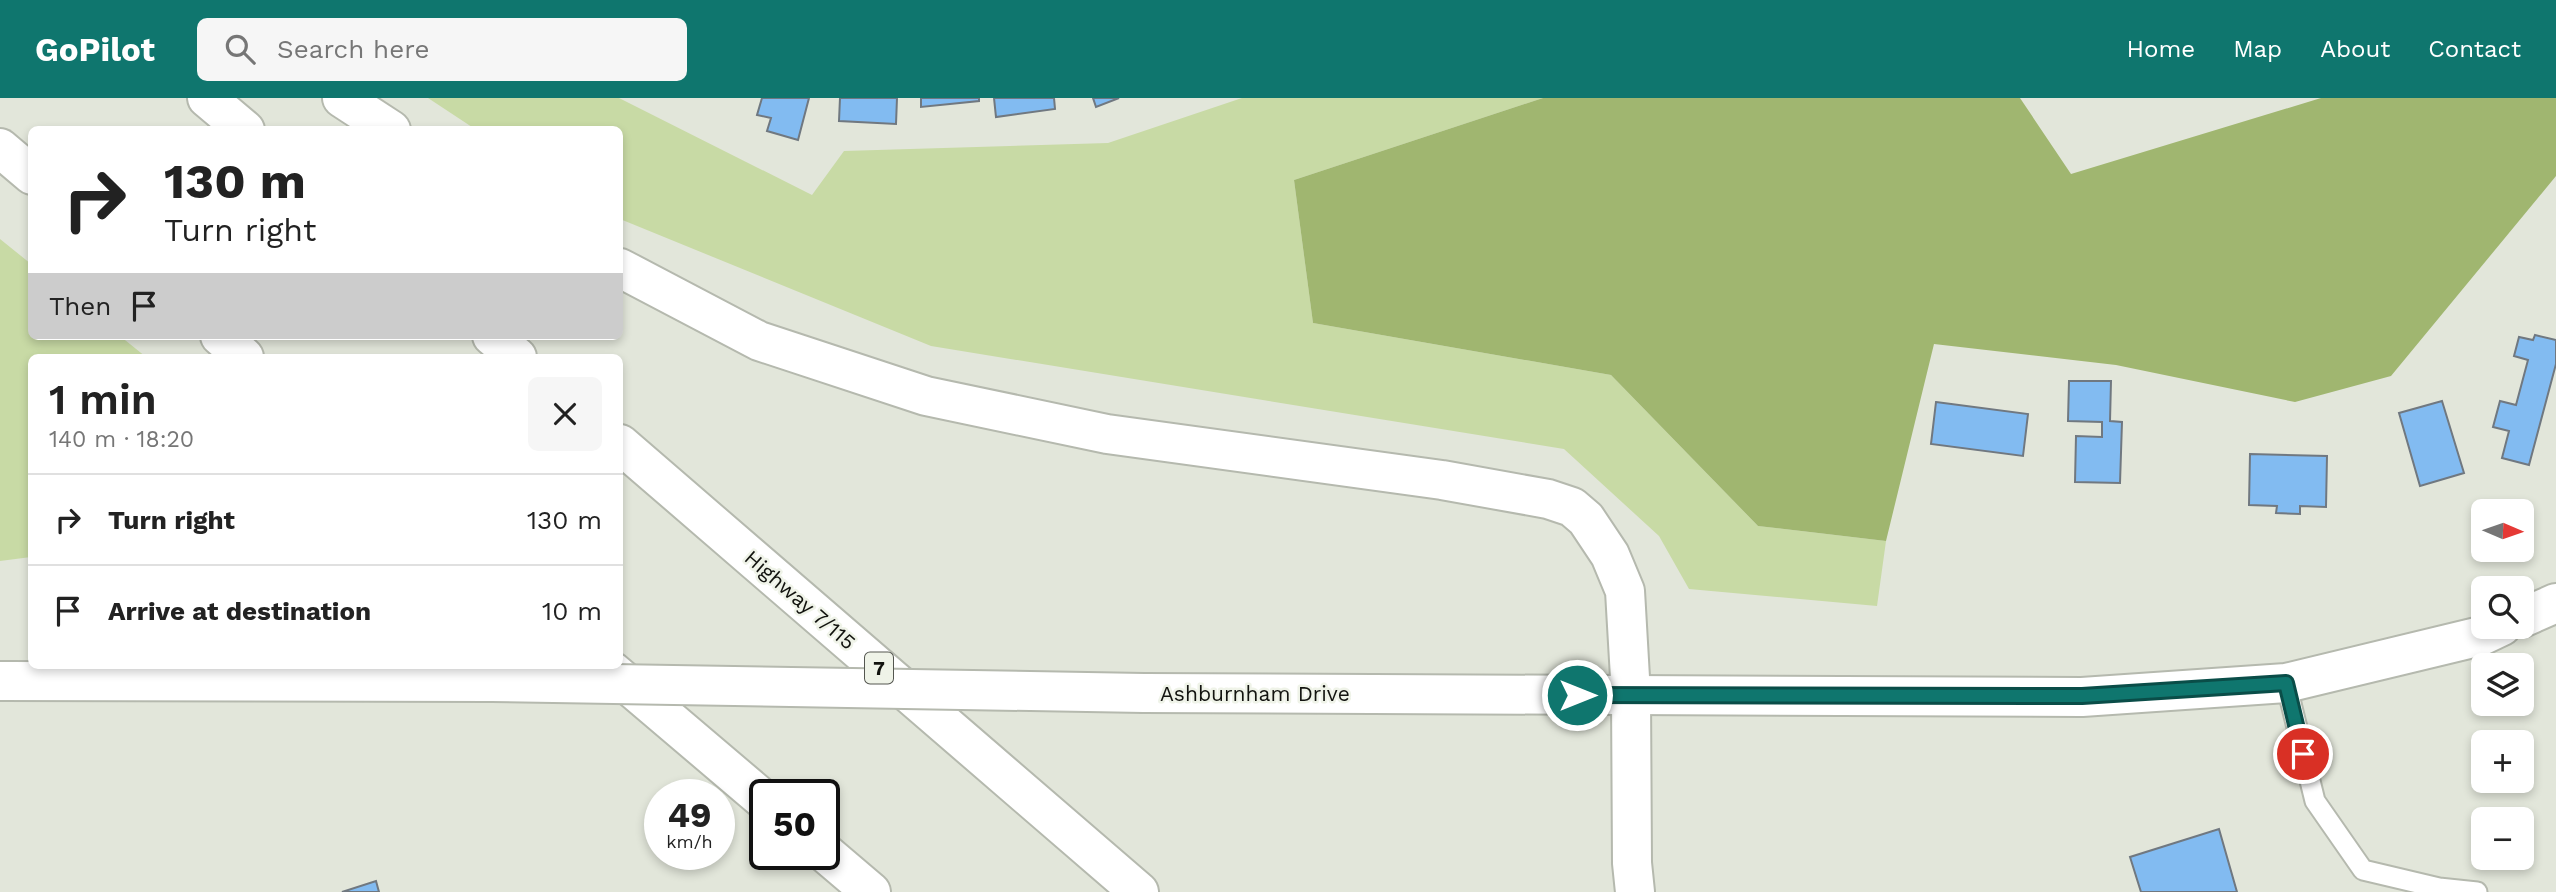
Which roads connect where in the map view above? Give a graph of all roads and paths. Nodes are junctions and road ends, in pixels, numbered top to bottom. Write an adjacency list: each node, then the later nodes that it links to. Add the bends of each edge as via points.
1 (207, 98): 3 (main road)
2 (342, 98): 4 (main road)
3 (240, 126)
4 (385, 126)
5 (0, 148): 6 (main road)
6 (28, 172)
7 (623, 270): 19 (main road, via 759,341 926,396 1107,434 1442,480 1572,507 1587,519 1610,555 1625,591)
8 (225, 340): 10 (main road)
9 (497, 340): 11 (main road)
10 (241, 354)
11 (513, 354)
12 (623, 447): 23 (main road, Highway 7/115 / 7)
13 (2556, 603): 14 (main road)
14 (2534, 613)
15 (2471, 638): 18 (main road, Ashburnham Drive)
16 (610, 669): 20 (main road)
17 (0, 681): 19 (main road, Ashburnham Drive, bridge)
18 (2286, 683): 19 (main road, Ashburnham Drive, via 2082,696); 25 (lane, via 2315,801 2363,870)
19 (1632, 695): 24 (main road)
20 (749, 787)
21 (840, 866): 22 (main road)
22 (871, 892)
23 (1139, 892)
24 (1635, 892)
25 (2477, 892)

